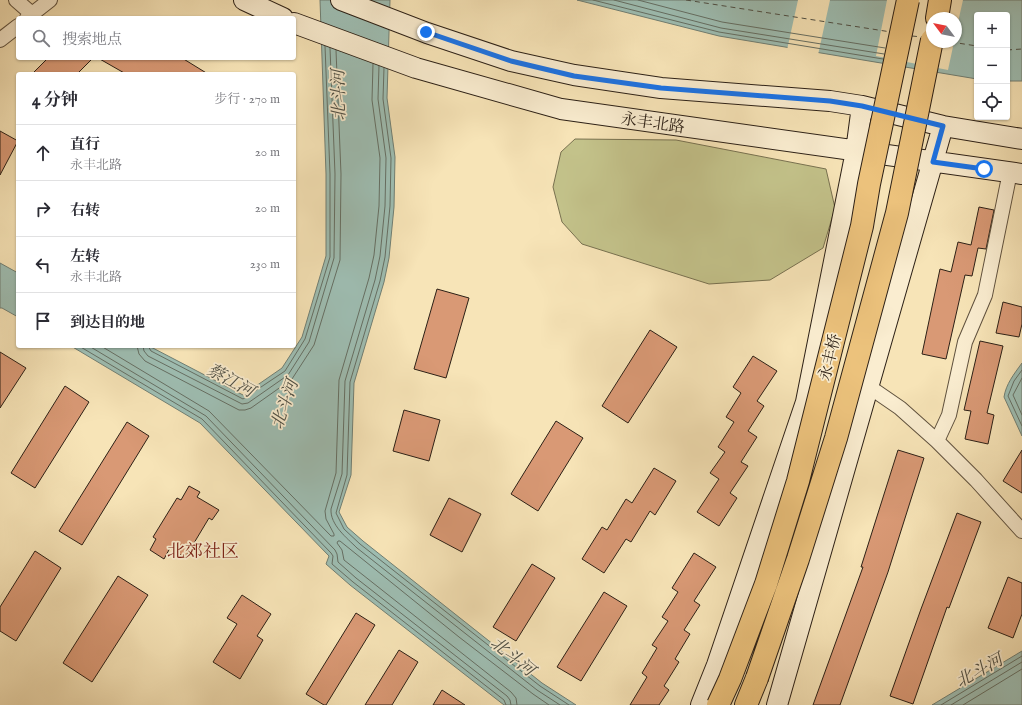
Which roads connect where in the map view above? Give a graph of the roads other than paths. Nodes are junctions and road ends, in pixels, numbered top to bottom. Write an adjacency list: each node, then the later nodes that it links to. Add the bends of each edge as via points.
1 (16, 0): 8 (street)
2 (50, 0): 8 (street)
3 (244, 0): 9 (main road)
4 (341, 0): 14 (main road, via 511,61 574,76 661,88 830,101)
5 (908, 0): 24 (main road, 永丰桥, bridge, via 862,226 798,481 766,584)
6 (940, 0): 7 (main road)
7 (938, 12)
8 (30, 16)
9 (279, 16)
10 (296, 24): 17 (main road, 永丰北路, via 416,68 561,109)
11 (16, 28): 12 (street)
12 (0, 40)
13 (930, 48): 25 (main road, 永丰桥, bridge, via 897,213 836,438 798,559)
14 (862, 106): 15 (main road); 17 (main road)
15 (943, 126): 16 (main road); 18 (main road)
16 (1022, 139)
17 (856, 151): 18 (main road, 永丰北路); 23 (main road, via 806,402 720,657)
18 (933, 162): 19 (main road, 永丰北路); 20 (main road)
19 (1016, 173): 21 (street, via 985,295 965,342 949,415)
20 (868, 386): 21 (street, via 900,408); 26 (main road)
21 (937, 441): 22 (street)
22 (1022, 531)
23 (701, 705)
24 (718, 705)
25 (746, 705)
26 (777, 705)

